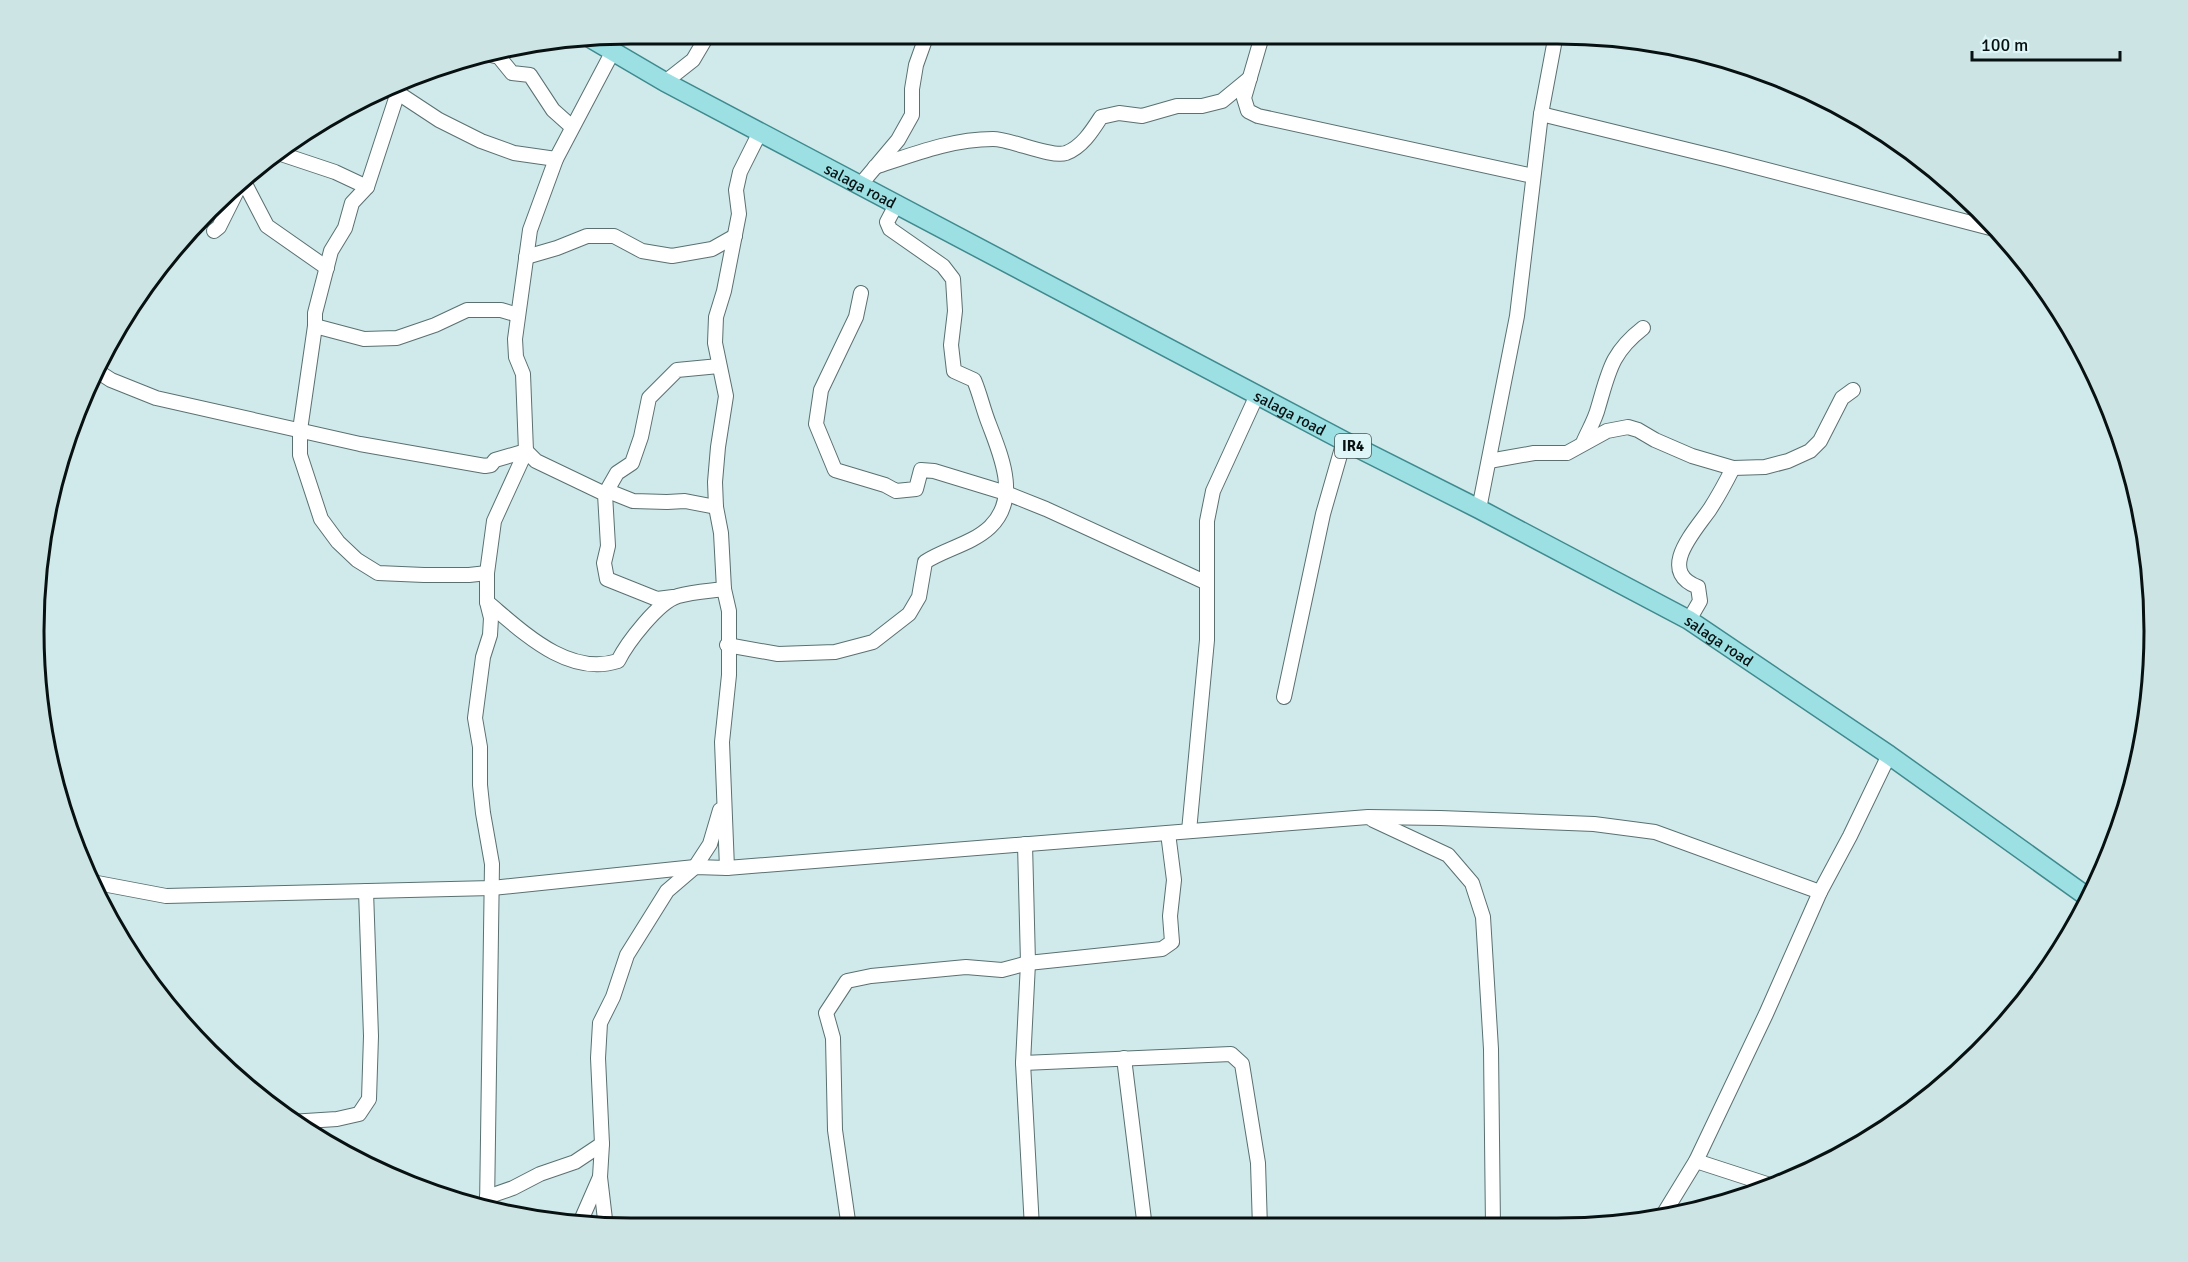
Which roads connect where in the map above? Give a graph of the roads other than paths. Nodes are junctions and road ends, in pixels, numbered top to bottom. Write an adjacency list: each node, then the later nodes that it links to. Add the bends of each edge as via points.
1 (702, 44): 9 (street, via 693,60)
2 (923, 44): 17 (street, via 915,65 912,115 898,140)
3 (1260, 44): 8 (street)
4 (1554, 44): 12 (street)
5 (602, 45): 6 (main road, salaga road / IR4)
6 (613, 51): 9 (main road, salaga road / IR4); 13 (street)
7 (500, 59): 13 (street, via 512,74 530,75 553,110)
8 (1250, 78): 17 (street, via 1222,101 1177,106 1142,116 1119,113 1101,117 1077,148 1063,154 994,139 940,145); 18 (street, via 1244,98 1248,111 1258,116)
9 (665, 82): 14 (main road, salaga road / IR4)
10 (404, 89): 16 (street, via 439,120 481,141 514,153)
11 (398, 92): 21 (street)
12 (1541, 114): 18 (street); 24 (street)
13 (572, 127): 16 (street)
14 (760, 132): 19 (main road, salaga road / IR4); 26 (street, via 740,172)
15 (286, 156): 21 (street)
16 (556, 159): 27 (street, via 530,230)
17 (875, 166): 19 (street)
18 (1533, 176): 41 (street, via 1517,316)
19 (861, 184): 23 (main road, salaga road / IR4)
20 (247, 186): 28 (street, via 267,226)
21 (367, 187): 28 (street, via 352,203)
22 (232, 201): 25 (street)
23 (897, 203): 36 (main road, salaga road / IR4); 44 (street, via 887,222 890,229 942,266 953,279 954,370 974,380 1004,466)
24 (1981, 226)
25 (214, 231)
26 (735, 236): 27 (street, via 712,249 672,256 642,251 614,236 587,236); 33 (street, via 716,317)
27 (526, 257): 30 (street)
28 (327, 268): 31 (street)
29 (861, 293): 44 (street, via 856,317 821,390 816,424 835,470 896,491 916,489 921,470)
30 (518, 315): 31 (street, via 501,310 467,310 397,338 364,339); 40 (street, via 516,357 523,374)
31 (315, 326): 37 (street)
32 (1643, 328): 39 (street, via 1616,353)
33 (719, 366): 43 (street, via 677,370 649,398 632,463 617,473); 45 (street, via 726,396 718,447)
34 (102, 374): 37 (street, via 156,398)
35 (1853, 390): 42 (street, via 1842,398 1820,441 1810,451 1788,462)
36 (1257, 395): 38 (main road, salaga road / IR4); 48 (street, via 1213,491 1207,521)
37 (300, 430): 40 (street, via 485,466); 47 (street, via 300,454 321,519 357,560 378,573)
38 (1344, 441): 46 (main road, salaga road / IR4); 54 (street, via 1323,514)
39 (1583, 442): 41 (street, via 1567,453 1534,453); 42 (street, via 1628,427 1692,456)
40 (526, 451): 43 (street, via 536,461); 47 (street, via 494,521)
41 (1489, 461): 46 (street)
42 (1733, 468): 52 (street, via 1692,533 1678,566 1681,576 1698,587 1700,601)
43 (606, 492): 45 (street, via 633,501 685,501); 50 (street, via 607,579 657,599)
44 (1006, 493): 48 (street); 53 (street, via 1002,513 990,527 925,562 919,597 909,614 873,642 835,652 778,654)
45 (716, 507): 49 (street)
46 (1479, 509): 52 (main road, salaga road / IR4)
47 (487, 573): 51 (street)
48 (1207, 583): 58 (street, via 1207,640)
49 (724, 589): 50 (street); 53 (street, via 729,611)
50 (675, 597): 51 (street, via 655,612 618,661 604,666 558,656)
51 (488, 602): 64 (street, via 490,635 481,666 475,718)
52 (1689, 620): 55 (main road, salaga road / IR4)
53 (727, 645): 56 (street, via 729,675 722,742)
54 (1284, 697)
55 (1889, 755): 66 (street); 67 (main road, salaga road / IR4)
56 (724, 801): 61 (street, via 710,844); 62 (street)
57 (1368, 817): 58 (street); 66 (street, via 1594,824 1655,832); 85 (street, via 1448,855 1472,883 1483,917 1491,1049)
58 (1189, 831): 59 (street)
59 (1168, 832): 60 (street); 68 (street, via 1174,880 1172,942 1162,949)
60 (1025, 844): 62 (street); 68 (street)
61 (695, 867): 62 (street); 64 (street); 72 (street, via 667,891 640,933 600,1023)
62 (727, 868)
63 (101, 884): 65 (street, via 166,896)
64 (492, 888): 65 (street); 76 (street)
65 (366, 891): 71 (street, via 369,1099 359,1114)
66 (1820, 892): 73 (street)
67 (2083, 893)
68 (1028, 963): 70 (street); 81 (street, via 1002,970 966,967 847,981 826,1013 833,1038 835,1130)
69 (1124, 1058): 70 (street); 83 (street); 84 (street, via 1231,1054 1242,1064 1258,1163)
70 (1023, 1063): 82 (street)
71 (308, 1121)
72 (602, 1144): 74 (street); 77 (street, via 575,1162 540,1174)
73 (1696, 1161): 75 (street); 78 (street)
74 (600, 1177): 79 (street); 80 (street)
75 (1760, 1182)
76 (487, 1200)
77 (490, 1201)
78 (1666, 1208)
79 (583, 1216)
80 (605, 1217)
81 (848, 1218)
82 (1031, 1218)
83 (1144, 1218)
84 (1260, 1218)
85 (1493, 1218)

